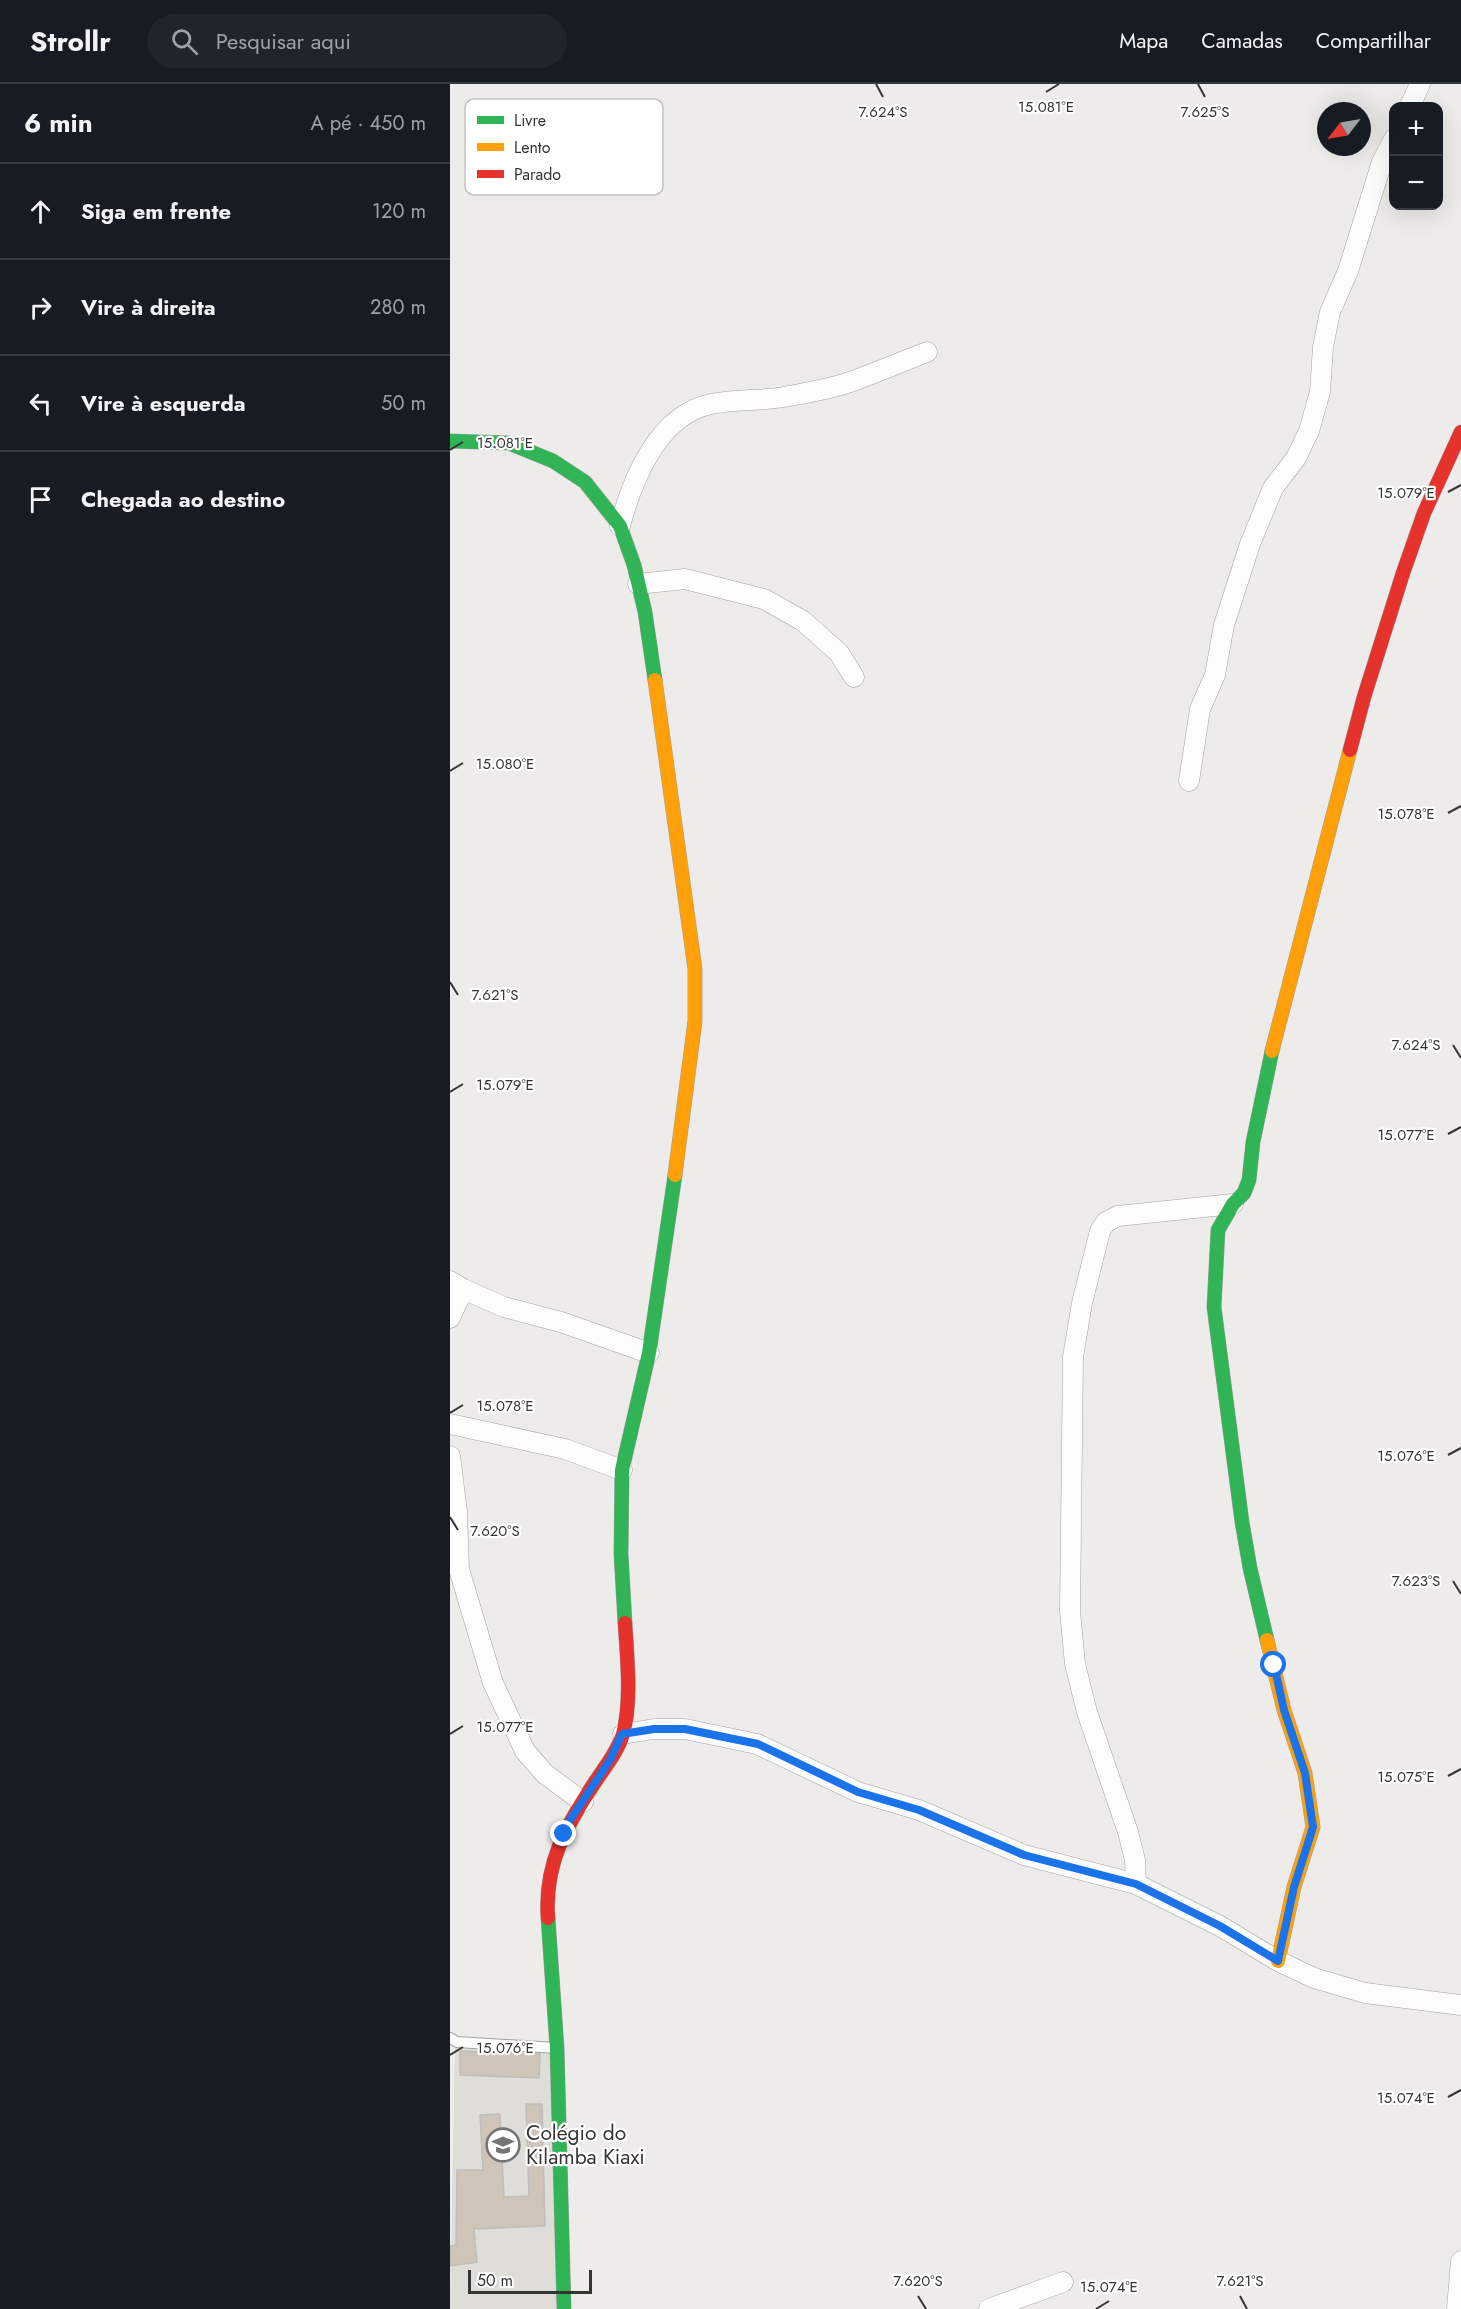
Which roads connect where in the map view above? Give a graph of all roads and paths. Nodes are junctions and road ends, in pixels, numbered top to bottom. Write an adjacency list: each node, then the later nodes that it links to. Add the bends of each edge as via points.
1 (1420, 84): 2 (street)
2 (1412, 102)
3 (1389, 149): 10 (street, via 1348,271 1330,312 1320,392 1309,431 1296,459 1273,488 1224,625 1215,675 1200,709)
4 (927, 352): 7 (street, via 849,383 693,410 668,429 640,466)
5 (1461, 432): 11 (street, via 1402,573 1364,697 1268,1065 1250,1180)
6 (450, 441): 7 (street, via 509,443 553,461 585,482)
7 (620, 525): 8 (street)
8 (638, 584): 9 (street, via 685,579 764,599 802,621 838,653); 14 (street, via 691,929 696,1021)
9 (854, 677)
10 (1189, 782)
11 (1233, 1204): 20 (street, via 1119,1216 1106,1222 1095,1246 1073,1357 1070,1611 1075,1664 1128,1832); 21 (street, via 1218,1230 1214,1307 1235,1480 1250,1568 1284,1710 1305,1773 1313,1827 1294,1887)
12 (456, 1285): 13 (street); 14 (street, via 504,1307)
13 (450, 1318)
14 (649, 1353): 17 (street)
15 (450, 1424): 17 (street, via 565,1449)
16 (450, 1456): 19 (street, via 459,1569 493,1683 525,1751 545,1774)
17 (622, 1470): 18 (street, via 621,1554 629,1684)
18 (622, 1734): 19 (street); 20 (street, via 685,1729 758,1744 858,1792 919,1810 1024,1855)
19 (584, 1802): 24 (street, via 570,1820 548,1880)
20 (1136, 1884): 21 (street, via 1220,1926)
21 (1278, 1961): 22 (street, via 1314,1978 1365,1993)
22 (1461, 2005)
23 (450, 2038): 24 (lane, via 457,2042)
24 (557, 2048): 27 (street)
25 (1461, 2261): 29 (street)
26 (1063, 2282): 28 (street)
27 (564, 2309)
28 (989, 2309)
29 (1457, 2309)

